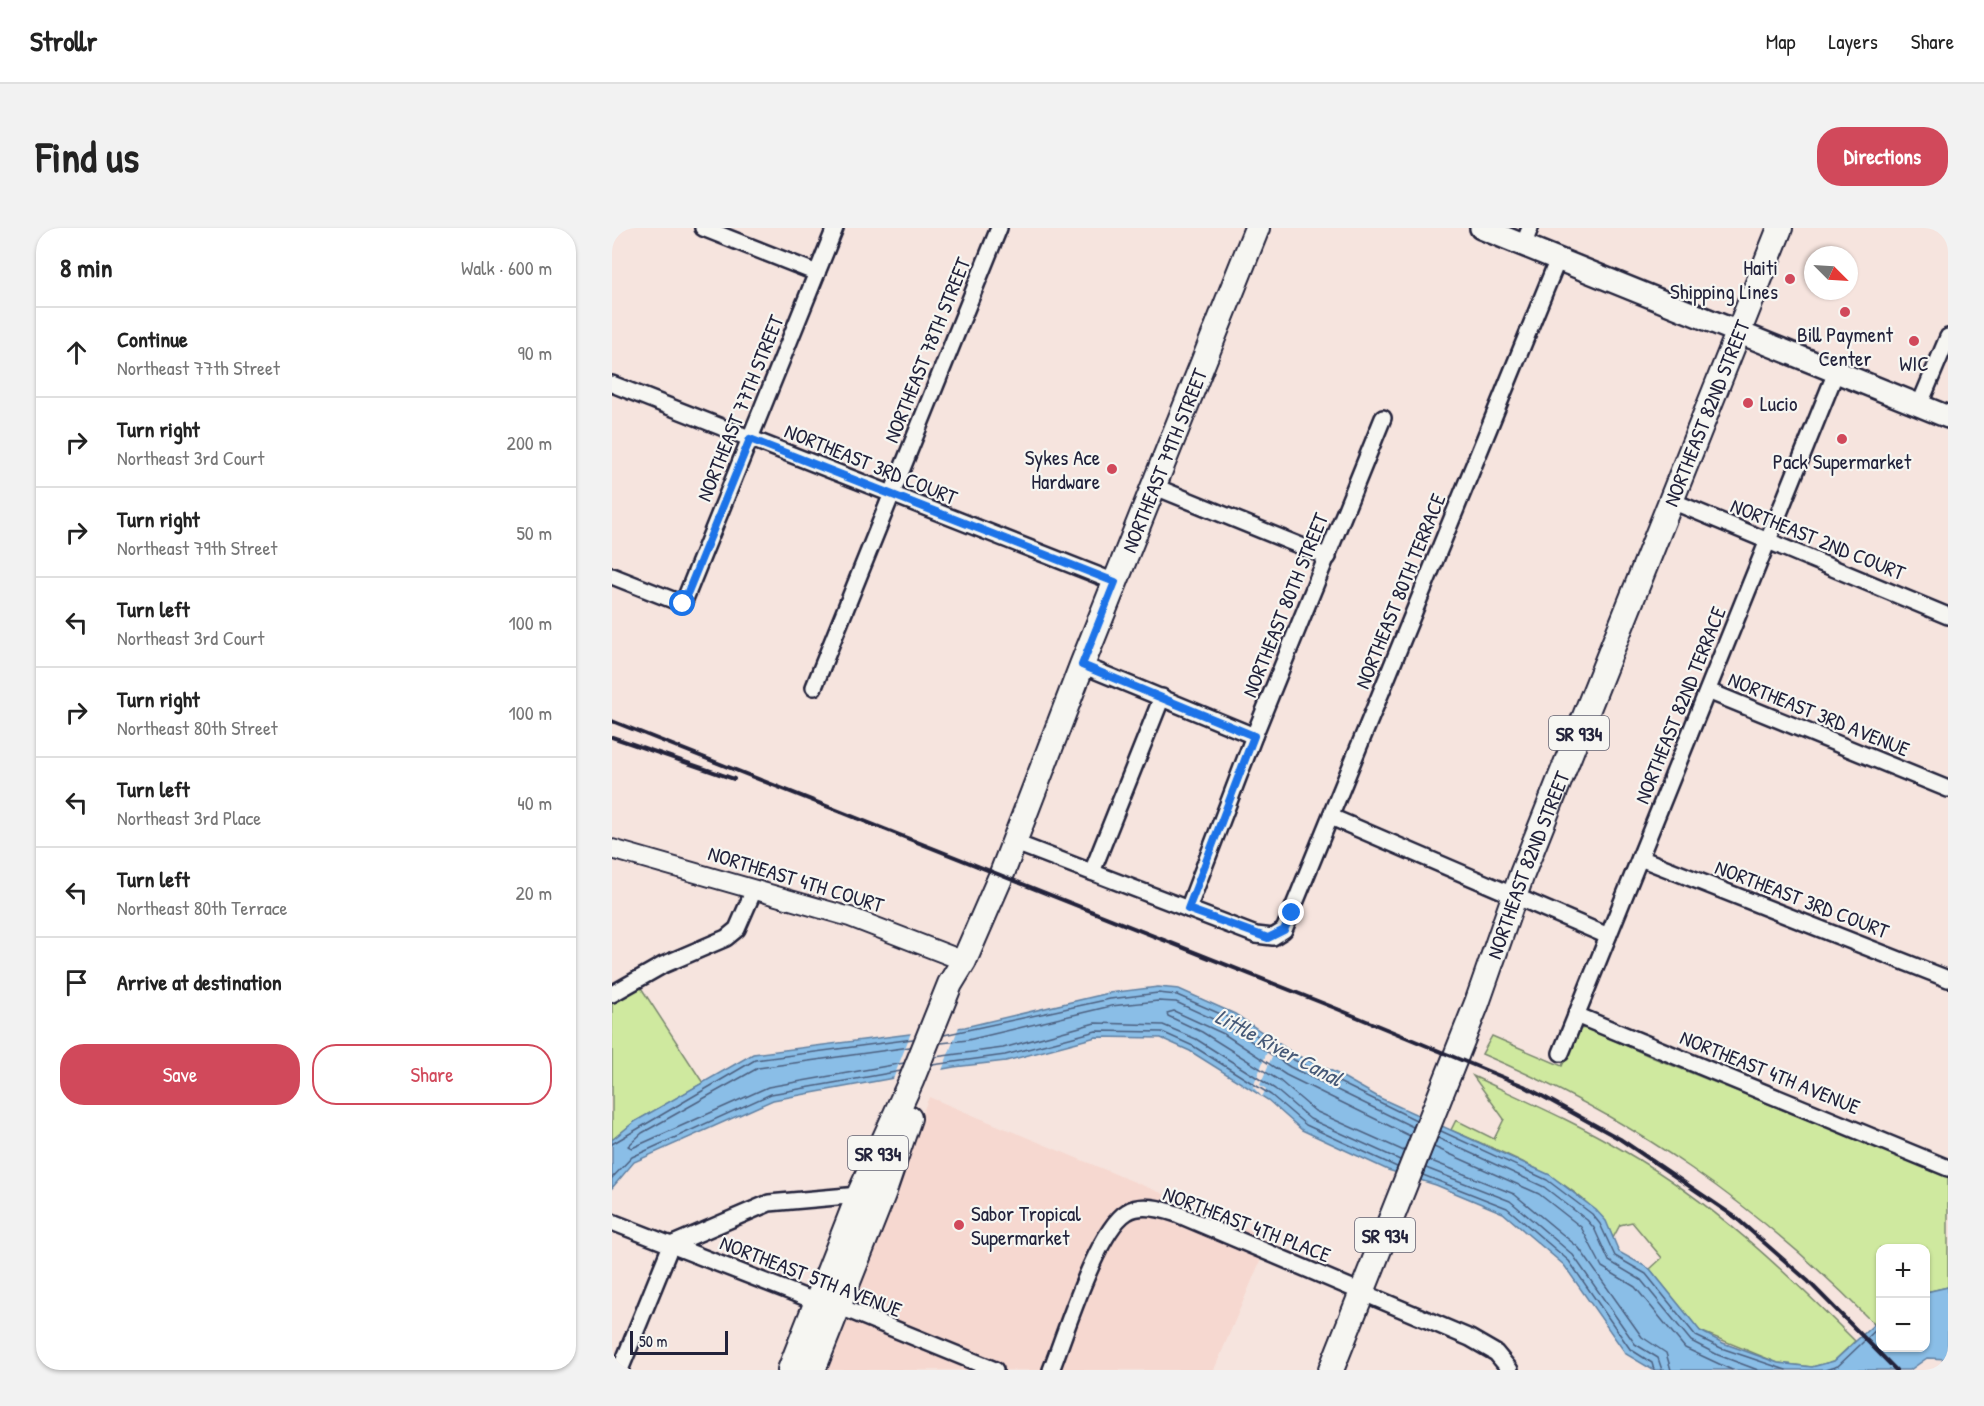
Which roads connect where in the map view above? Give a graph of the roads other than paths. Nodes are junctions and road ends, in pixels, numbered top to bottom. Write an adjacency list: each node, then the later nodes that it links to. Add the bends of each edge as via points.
1 (703, 228): 9 (street)
2 (835, 228): 9 (street, NORTHEAST 77TH STREET)
3 (999, 228): 19 (street, NORTHEAST 78TH STREET)
4 (1257, 228): 18 (main road, NORTHEAST 79TH STREET / SR 934)
5 (1481, 228): 7 (main road)
6 (1780, 228): 10 (main road, NORTHEAST 82ND STREET / SR 934)
7 (1527, 237): 8 (main road)
8 (1558, 260): 10 (main road); 32 (street, NORTHEAST 80TH TERRACE)
9 (817, 273): 17 (street, NORTHEAST 77TH STREET)
10 (1739, 332): 12 (main road); 20 (main road, NORTHEAST 82ND STREET / SR 934)
11 (1948, 337): 14 (street)
12 (1836, 372): 14 (main road); 21 (street, NORTHEAST 82ND TERRACE)
13 (612, 384): 17 (street, NORTHEAST 3RD COURT)
14 (1919, 406): 15 (main road)
15 (1948, 417)
16 (1383, 418): 22 (street, NORTHEAST 80TH STREET)
17 (750, 439): 19 (street, NORTHEAST 3RD COURT); 23 (street, NORTHEAST 77TH STREET, via 683,604)
18 (1154, 486): 22 (street); 24 (main road, NORTHEAST 79TH STREET / SR 934)
19 (891, 495): 24 (street, NORTHEAST 3RD COURT); 27 (street, NORTHEAST 78TH STREET)
20 (1671, 501): 21 (street, NORTHEAST 2ND COURT); 38 (main road, NORTHEAST 82ND STREET / SR 934)
21 (1768, 542): 25 (street, NORTHEAST 2ND COURT); 28 (street, NORTHEAST 82ND TERRACE)
22 (1328, 557): 30 (street, NORTHEAST 80TH STREET)
23 (612, 576)
24 (1115, 582): 26 (main road, NORTHEAST 79TH STREET / SR 934)
25 (1948, 616)
26 (1082, 665): 29 (street); 33 (main road, NORTHEAST 79TH STREET / SR 934)
27 (814, 687)
28 (1708, 691): 31 (street, NORTHEAST 3RD AVENUE); 35 (street, NORTHEAST 82ND TERRACE)
29 (1162, 697): 30 (street); 36 (street)
30 (1254, 736): 39 (street, NORTHEAST 80TH STREET)
31 (1948, 789)
32 (1331, 817): 38 (street); 39 (street, NORTHEAST 80TH TERRACE, via 1287,925 1277,935 1256,935)
33 (1013, 842): 36 (street); 41 (main road, NORTHEAST 79TH STREET / SR 934)
34 (612, 849): 37 (street, NORTHEAST 4TH COURT)
35 (1640, 858): 40 (street, NORTHEAST 82ND TERRACE); 42 (street, NORTHEAST 3RD COURT)
36 (1092, 872): 39 (street)
37 (754, 890): 41 (street, NORTHEAST 4TH COURT, via 857,919); 43 (street, via 737,928 726,938 663,965)
38 (1514, 895): 40 (street); 51 (main road, NORTHEAST 82ND STREET / SR 934, via 1477,1003)
39 (1188, 909)
40 (1608, 936): 44 (street, NORTHEAST 82ND TERRACE)
41 (964, 961): 46 (main road, NORTHEAST 79TH STREET / SR 934, via 950,984)
42 (1948, 979)
43 (612, 994)
44 (1576, 1015): 45 (street, NORTHEAST 82ND TERRACE); 47 (street, NORTHEAST 4TH AVENUE)
45 (1561, 1053)
46 (917, 1079): 48 (main road, NORTHEAST 79TH STREET / SR 934); 52 (main road, NORTHEAST 79TH STREET, via 883,1194)
47 (1948, 1168)
48 (859, 1195): 50 (street, via 769,1203); 52 (main road, NORTHEAST 79TH STREET / SR 934)
49 (612, 1222): 50 (street, NORTHEAST 5TH AVENUE)
50 (671, 1245): 52 (street, NORTHEAST 5TH AVENUE); 53 (street)
51 (1362, 1292): 57 (street, NORTHEAST 4TH PLACE, via 1167,1211 1142,1208 1127,1212 1108,1231); 58 (main road, NORTHEAST 82ND STREET / SR 934); 59 (street, NORTHEAST 4TH PLACE, via 1485,1345)
52 (828, 1304): 54 (main road, NORTHEAST 79TH STREET / SR 934); 55 (main road, NORTHEAST 79TH STREET); 56 (street, NORTHEAST 5TH AVENUE)
53 (620, 1370)
54 (790, 1370)
55 (813, 1370)
56 (995, 1370)
57 (1051, 1370)
58 (1331, 1370)
59 (1510, 1370)

